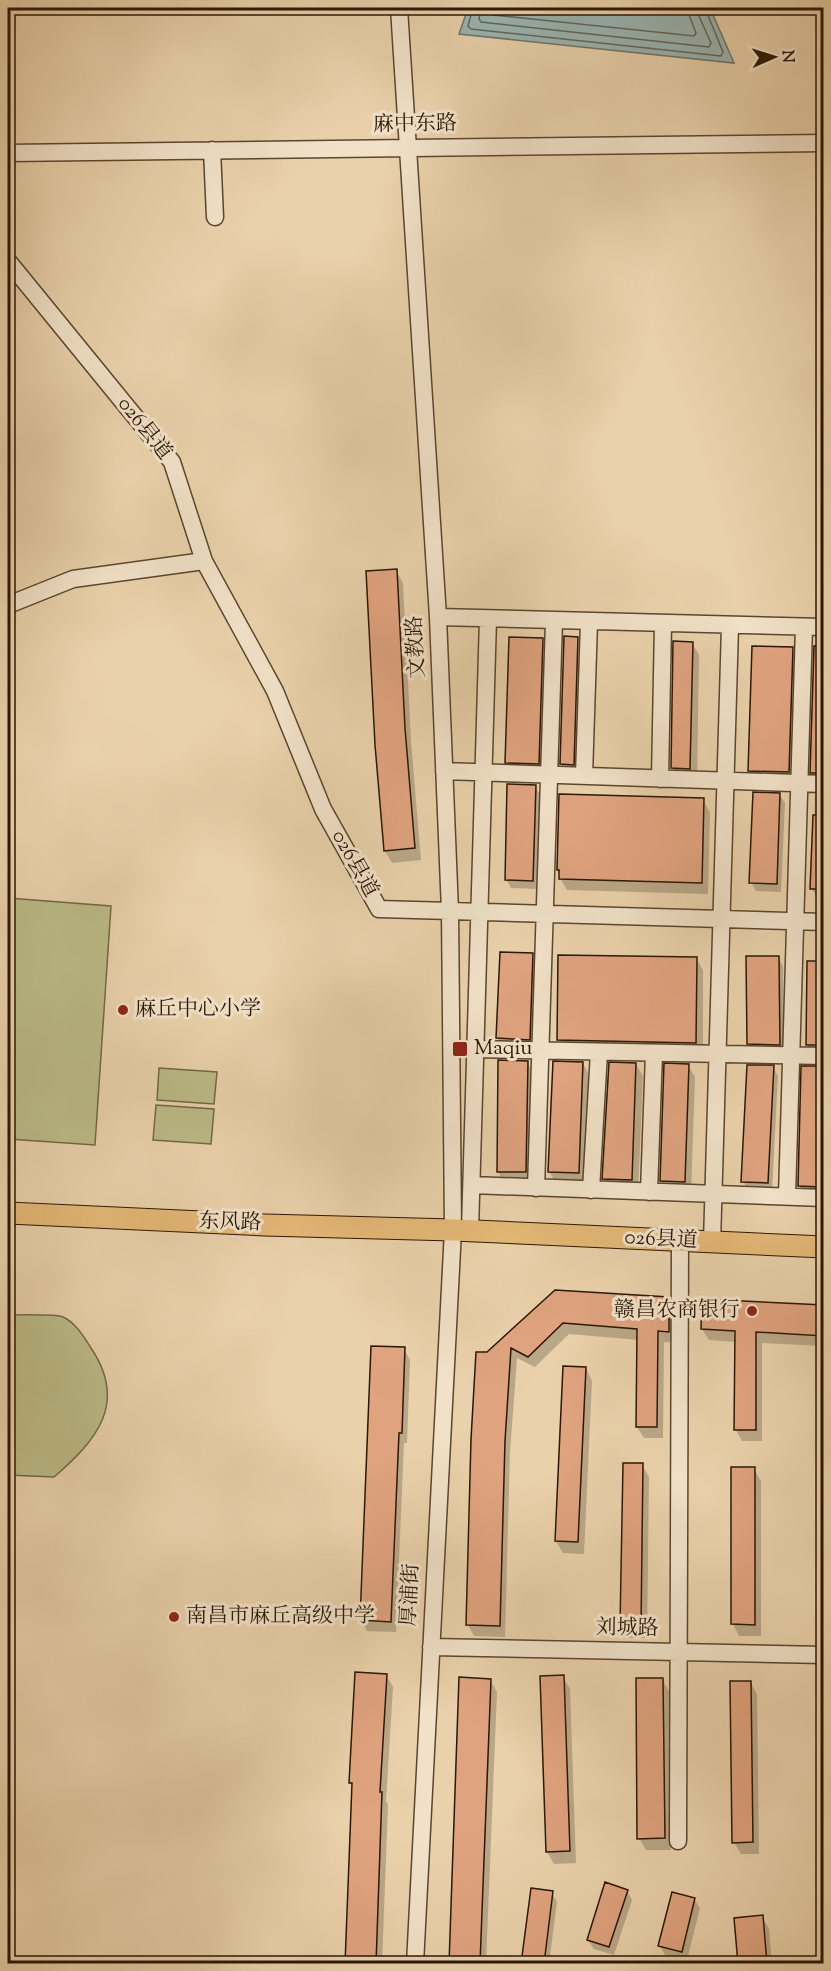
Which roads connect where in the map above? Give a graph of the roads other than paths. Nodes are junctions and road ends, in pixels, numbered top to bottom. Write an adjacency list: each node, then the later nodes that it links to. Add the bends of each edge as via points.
1 (399, 8): 3 (street, 文教路)
2 (824, 143): 3 (street, 麻中东路)
3 (408, 147): 4 (street, 麻中东路); 10 (street, 文教路)
4 (212, 150): 5 (street, 麻中东路); 6 (street)
5 (8, 153)
6 (215, 217)
7 (8, 261): 8 (street, 026县道, via 172,462)
8 (204, 561): 9 (street, via 73,579); 26 (street, 026县道, via 275,691 323,809 379,909)
9 (8, 606)
10 (438, 617): 11 (street); 18 (street, 文教路)
11 (488, 619): 12 (street); 19 (street)
12 (554, 621): 13 (street); 20 (street)
13 (589, 622): 14 (street); 21 (street)
14 (663, 624): 15 (street); 22 (street)
15 (730, 626): 16 (street); 23 (street)
16 (804, 627): 17 (street); 24 (street)
17 (824, 627)
18 (444, 771): 19 (street); 26 (street, 文教路)
19 (484, 773): 20 (street); 27 (street)
20 (550, 775): 21 (street); 28 (street)
21 (584, 776): 22 (street)
22 (660, 779): 23 (street)
23 (726, 781): 24 (street); 29 (street)
24 (799, 783): 25 (street); 30 (street)
25 (824, 784)
26 (450, 911): 27 (street); 47 (street)
27 (481, 912): 28 (street); 32 (street)
28 (545, 914): 29 (street); 33 (street)
29 (723, 920): 30 (street); 36 (street)
30 (795, 921): 31 (street); 37 (street)
31 (824, 922)
32 (476, 1049): 33 (street); 39 (street)
33 (541, 1050): 34 (street); 40 (street)
34 (599, 1052): 35 (street); 41 (street)
35 (654, 1053): 36 (street); 42 (street)
36 (718, 1054): 37 (street); 43 (street)
37 (791, 1056): 38 (street); 44 (street)
38 (824, 1056)
39 (472, 1185): 40 (street); 47 (street)
40 (536, 1188): 41 (street)
41 (591, 1190): 42 (street)
42 (649, 1192): 43 (street)
43 (714, 1194): 44 (street); 49 (street)
44 (787, 1197): 45 (street)
45 (824, 1198)
46 (8, 1214): 47 (main road, 东风路)
47 (462, 1230): 48 (main road, 026县道); 51 (street, 厚浦街)
48 (680, 1241): 49 (main road, 026县道); 52 (street)
49 (712, 1243): 50 (main road, 026县道)
50 (824, 1247)
51 (430, 1647): 52 (street, 刘城路); 55 (street, 厚浦街)
52 (679, 1652): 53 (street, 刘城路); 54 (street)
53 (824, 1655)
54 (678, 1841)
55 (415, 1964)

